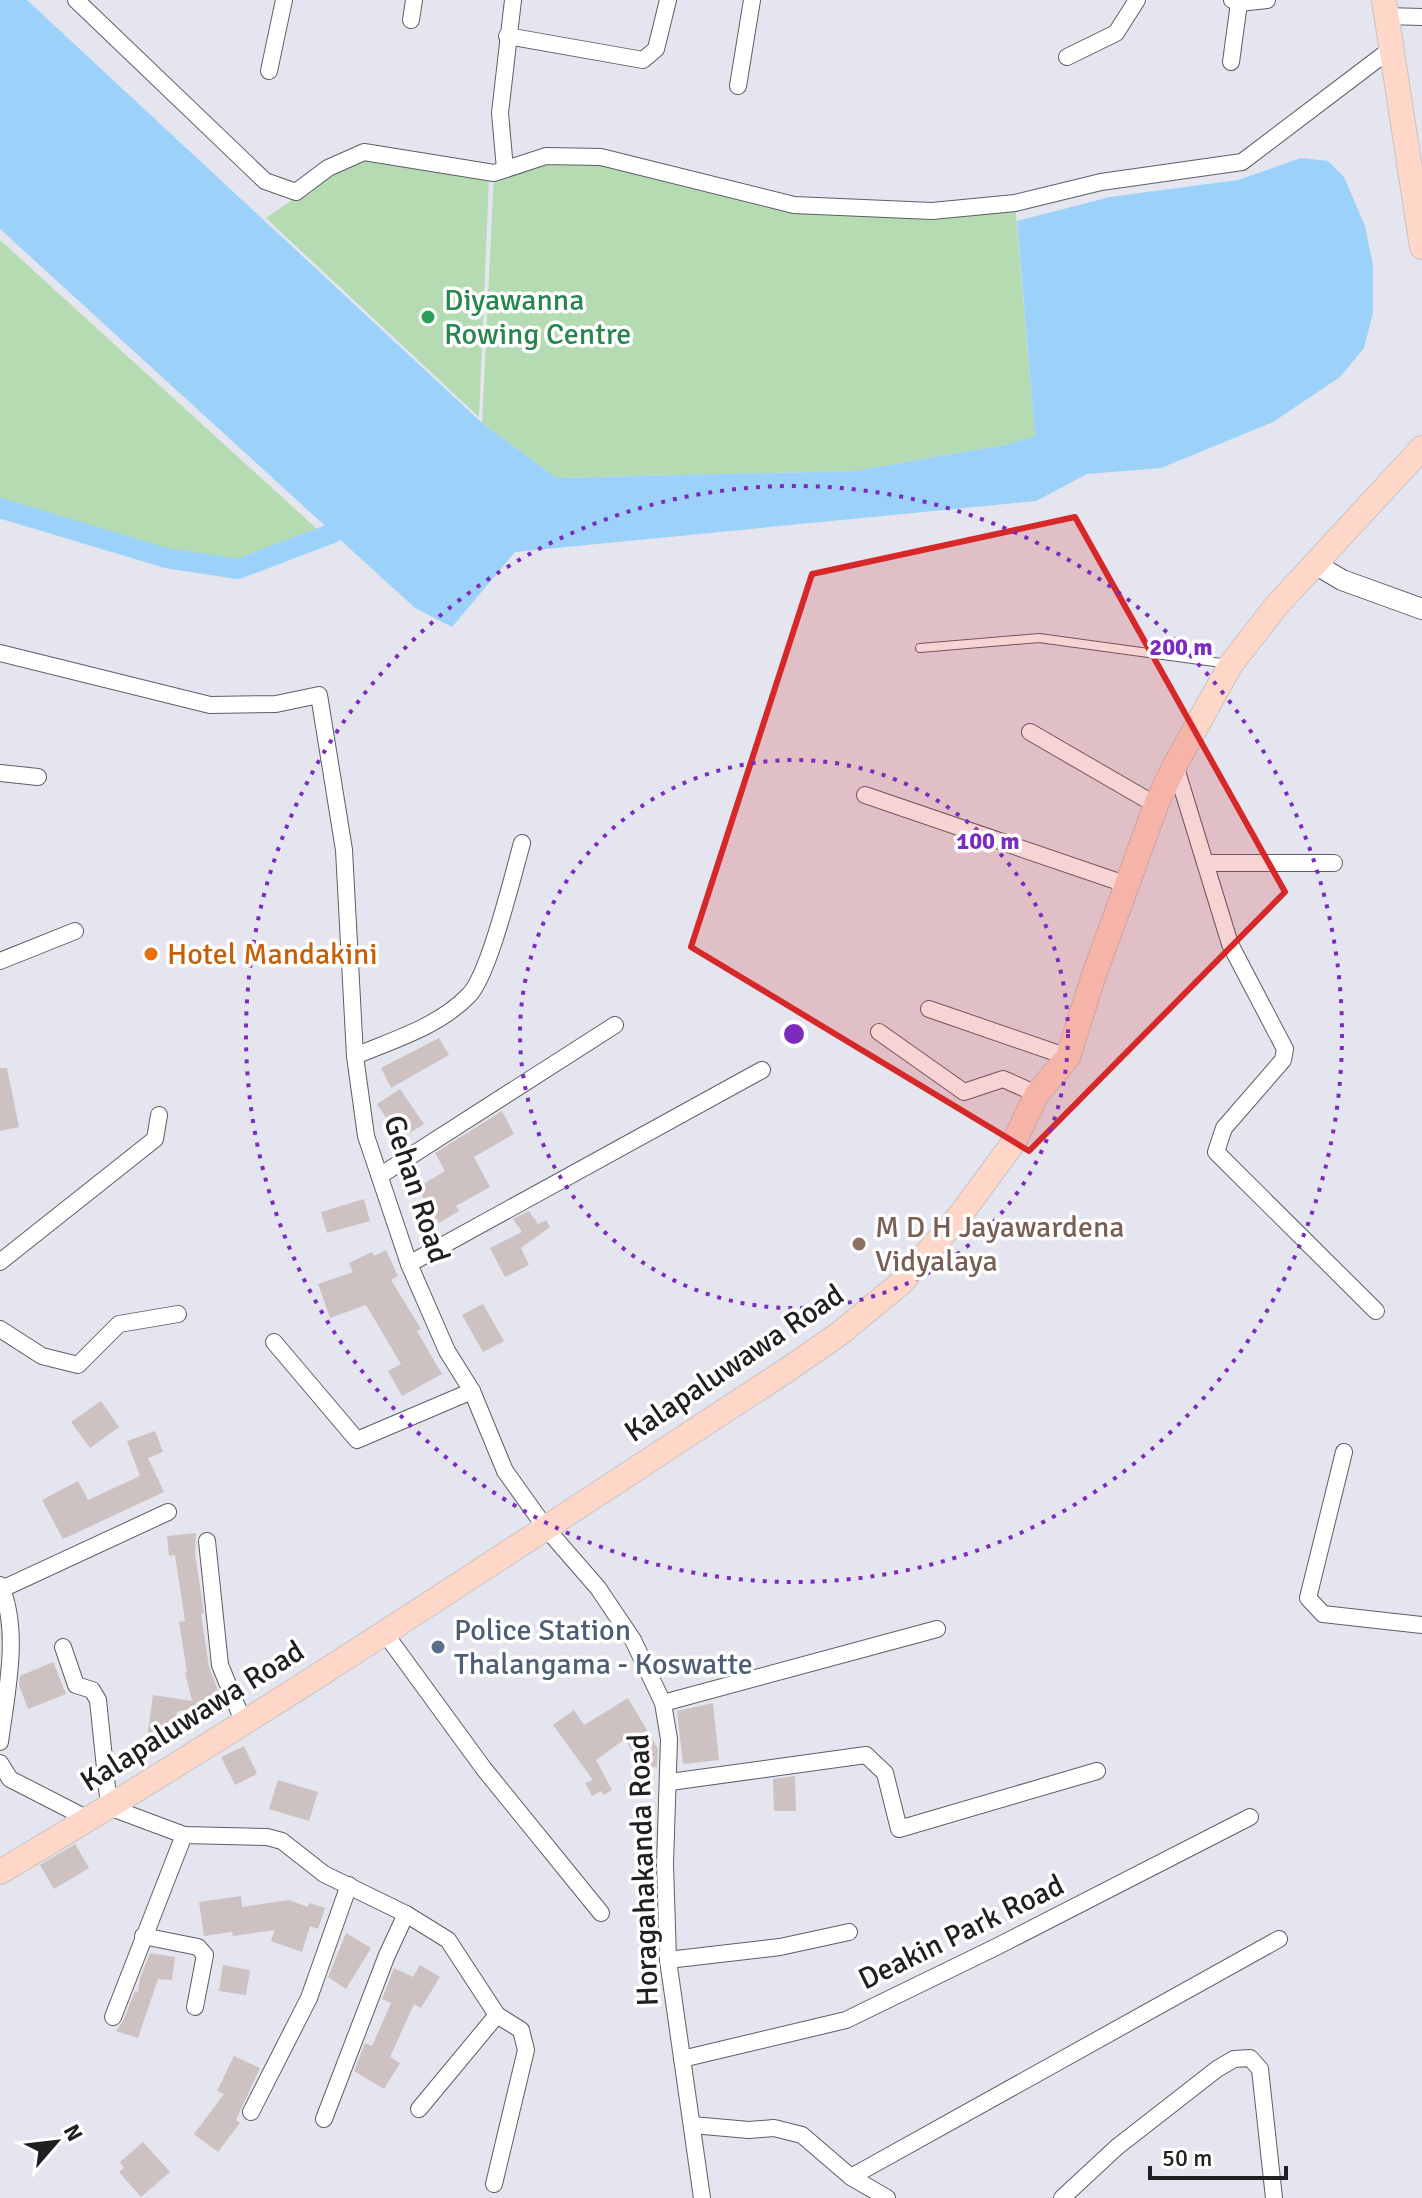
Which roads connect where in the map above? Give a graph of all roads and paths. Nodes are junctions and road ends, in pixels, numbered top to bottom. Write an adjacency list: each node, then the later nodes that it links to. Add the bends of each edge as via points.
1 (76, 0): 19 (street, via 265,181 296,192 328,168 364,152 494,173)
2 (284, 0): 17 (street)
3 (414, 0): 12 (street)
4 (513, 0): 13 (street)
5 (668, 0): 13 (street, via 656,49 643,60)
6 (752, 0): 18 (street)
7 (1137, 0): 15 (street, via 1116,33)
8 (1267, 0): 9 (street)
9 (1236, 1): 16 (street)
10 (1385, 8): 11 (street); 14 (main road)
11 (1422, 17)
12 (411, 20)
13 (507, 36): 19 (street, via 500,113)
14 (1391, 49): 19 (street, via 1242,162 1101,182 1015,203 932,211 794,205 601,157 546,156); 20 (main road)
15 (1067, 57)
16 (1231, 62)
17 (269, 71)
18 (738, 86)
19 (505, 169)
20 (1422, 247)
21 (1422, 448): 22 (main road, Kalapaluwawa Road)
22 (1315, 564): 23 (street, via 1342,580); 26 (main road, Kalapaluwawa Road)
23 (1422, 609)
24 (920, 648): 26 (lane, via 1039,638)
25 (0, 653): 42 (street, Gehan Road, via 210,705 276,704 319,695 344,850)
26 (1231, 664): 28 (main road, Kalapaluwawa Road)
27 (1030, 732): 32 (street)
28 (1175, 765): 32 (main road, Kalapaluwawa Road); 34 (street)
29 (0, 773): 30 (street)
30 (38, 777)
31 (865, 795): 36 (street)
32 (1156, 805): 36 (main road, Kalapaluwawa Road)
33 (522, 843): 42 (street, via 471,994 433,1023)
34 (1205, 863): 35 (street); 50 (street, via 1230,944 1285,1049 1283,1060 1224,1128 1216,1152)
35 (1334, 863)
36 (1128, 885): 43 (main road, Kalapaluwawa Road)
37 (75, 931): 38 (street)
38 (0, 961)
39 (929, 1009): 43 (street)
40 (615, 1025): 47 (street)
41 (879, 1032): 45 (street, via 964,1092 1003,1079)
42 (355, 1056): 47 (street, Gehan Road, via 366,1136)
43 (1068, 1057): 45 (main road, Kalapaluwawa Road)
44 (762, 1070): 49 (street)
45 (1037, 1094): 57 (main road, Kalapaluwawa Road, via 1014,1142 901,1283 784,1372)
46 (159, 1115): 48 (street, via 155,1139)
47 (381, 1175): 49 (street, Gehan Road)
48 (0, 1262)
49 (409, 1264): 54 (street, Gehan Road, via 447,1351)
50 (1376, 1311)
51 (178, 1314): 52 (street, via 119,1324 78,1365 42,1356)
52 (0, 1329)
53 (274, 1342): 54 (street, via 357,1440)
54 (472, 1391): 57 (street, Gehan Road, via 505,1471)
55 (1344, 1452): 60 (street, via 1308,1598 1323,1614)
56 (168, 1512): 59 (street)
57 (545, 1527): 62 (main road, Kalapaluwawa Road); 64 (street, Horagahakanda Road, via 633,1640)
58 (207, 1541): 65 (street, via 220,1665)
59 (1, 1587): 66 (street, via 8,1608 10,1665)
60 (1422, 1625)
61 (937, 1629): 64 (street)
62 (384, 1632): 65 (main road, Kalapaluwawa Road); 75 (street, via 484,1769)
63 (63, 1647): 70 (street, via 76,1685 92,1690 98,1700)
64 (663, 1703): 69 (street, Horagahakanda Road)
65 (243, 1721): 70 (main road, Kalapaluwawa Road)
66 (0, 1742)
67 (0, 1763): 70 (street, via 10,1779)
68 (1097, 1771): 69 (street, via 899,1829 885,1773 866,1755)
69 (670, 1782): 80 (street, Horagahakanda Road, via 665,1864)
70 (99, 1813): 72 (street); 73 (main road, Kalapaluwawa Road)
71 (1250, 1817): 84 (street, Deakin Park Road, via 846,2020)
72 (184, 1835): 74 (street, via 282,1841 324,1874); 78 (street)
73 (0, 1872)
74 (349, 1885): 76 (street); 86 (street, via 309,1998)
75 (601, 1913)
76 (406, 1914): 82 (street, via 448,1940); 87 (street)
77 (849, 1932): 80 (street, via 780,1947)
78 (143, 1936): 81 (street, via 198,1947 205,1955); 83 (street)
79 (1279, 1939): 89 (street)
80 (668, 1960): 84 (street, Horagahakanda Road)
81 (195, 2007)
82 (497, 2015): 85 (street); 90 (street, via 521,2030 526,2050)
83 (113, 2017)
84 (682, 2059): 88 (street, Horagahakanda Road)
85 (419, 2109)
86 (251, 2112)
87 (324, 2119)
88 (692, 2125): 89 (street, via 774,2128 802,2135); 91 (street, Horagahakanda Road)
89 (851, 2177): 92 (street)
90 (494, 2184)
91 (702, 2198)
92 (887, 2198)
93 (1062, 2198): 94 (street, via 1117,2147 1217,2069 1234,2059 1250,2058 1260,2069)
94 (1274, 2198)

